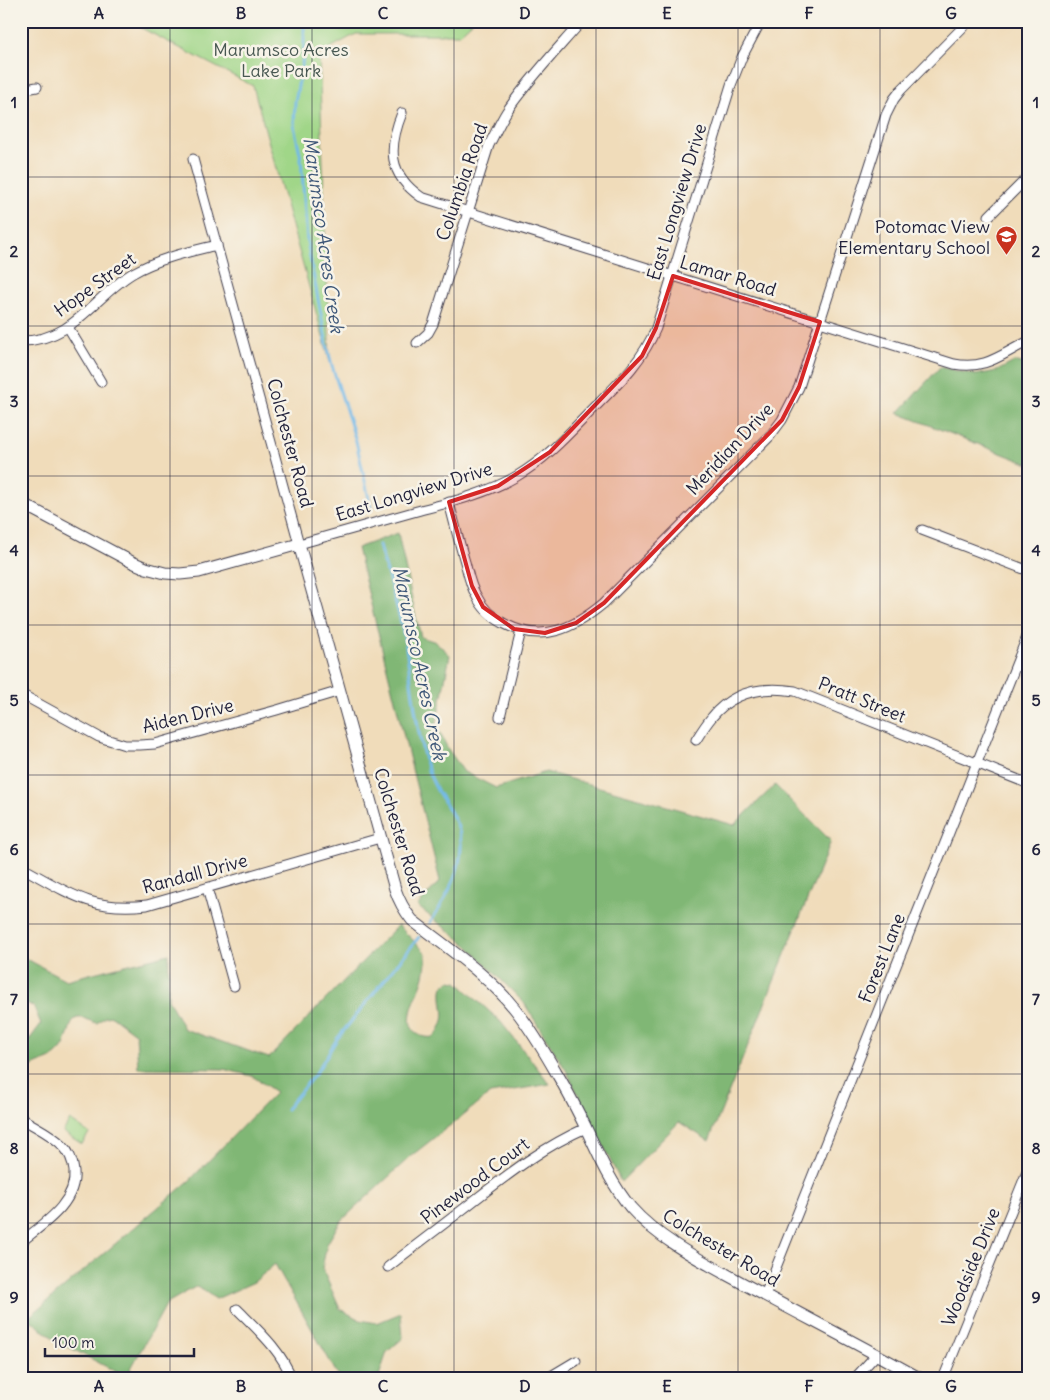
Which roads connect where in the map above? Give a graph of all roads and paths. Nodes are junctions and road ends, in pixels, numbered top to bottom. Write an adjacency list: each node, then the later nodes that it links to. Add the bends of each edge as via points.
1 (582, 21): 9 (street, Columbia Road, via 507,111 489,146)
2 (761, 21): 12 (street, East Longview Drive, via 731,86)
3 (969, 21): 13 (street, Meridian Drive, via 901,90 886,114)
4 (37, 87): 5 (street)
5 (21, 90)
6 (402, 113): 9 (street, Lamar Road, via 395,130 392,156 404,183 420,197)
7 (193, 159): 11 (street, Colchester Road)
8 (1029, 176): 10 (street)
9 (467, 212): 12 (street, Lamar Road); 17 (street, Columbia Road, via 432,324)
10 (989, 216)
11 (217, 245): 14 (street, Hope Street, via 163,260 131,274); 22 (street, Colchester Road)
12 (672, 276): 13 (street, Lamar Road); 19 (street, East Longview Drive, via 656,328 642,356 557,445 512,479 482,493)
13 (820, 322): 16 (street, Lamar Road, via 966,366 992,361); 24 (street, Meridian Drive, via 796,395 770,436 590,614 557,631 533,634)
14 (68, 326): 15 (street, Hope Street, via 41,339); 18 (street)
15 (21, 341)
16 (1029, 341)
17 (417, 343)
18 (102, 382)
19 (449, 502): 22 (street, East Longview Drive); 24 (street, Meridian Drive, via 476,596 492,616)
20 (21, 503): 22 (street, East Longview Drive, via 132,562 164,573 198,572)
21 (922, 530): 23 (street)
22 (299, 544): 26 (street, Colchester Road)
23 (1029, 571)
24 (521, 631): 28 (street)
25 (1029, 632): 30 (street, Forest Lane)
26 (340, 691): 27 (street, Aiden Drive, via 155,744 140,745 125,745 99,737); 32 (street, Colchester Road)
27 (21, 694)
28 (500, 717)
29 (696, 740): 30 (street, Pratt Street, via 711,717 739,695 781,688)
30 (977, 763): 31 (street, Pratt Street); 41 (street, Forest Lane)
31 (1029, 784)
32 (380, 838): 34 (street, Randall Drive); 37 (street, Colchester Road, via 405,912 493,986 514,1008 533,1033)
33 (21, 867): 34 (street, Randall Drive, via 74,896 115,907 147,905)
34 (207, 888): 35 (street)
35 (234, 986)
36 (21, 1118): 39 (street, via 63,1146 71,1157 74,1174 66,1201)
37 (586, 1128): 40 (street, Pinewood Court, via 565,1137 516,1169); 41 (street, Colchester Road, via 619,1192 646,1223 681,1248)
38 (1029, 1167): 49 (street, Woodside Drive)
39 (21, 1242)
40 (388, 1267)
41 (765, 1295): 43 (street, Colchester Road)
42 (237, 1309): 45 (street, via 277,1351)
43 (876, 1355): 47 (street); 48 (street, Colchester Road)
44 (576, 1361): 46 (street)
45 (292, 1379)
46 (546, 1379)
47 (854, 1379)
48 (921, 1379)
49 (943, 1379)

